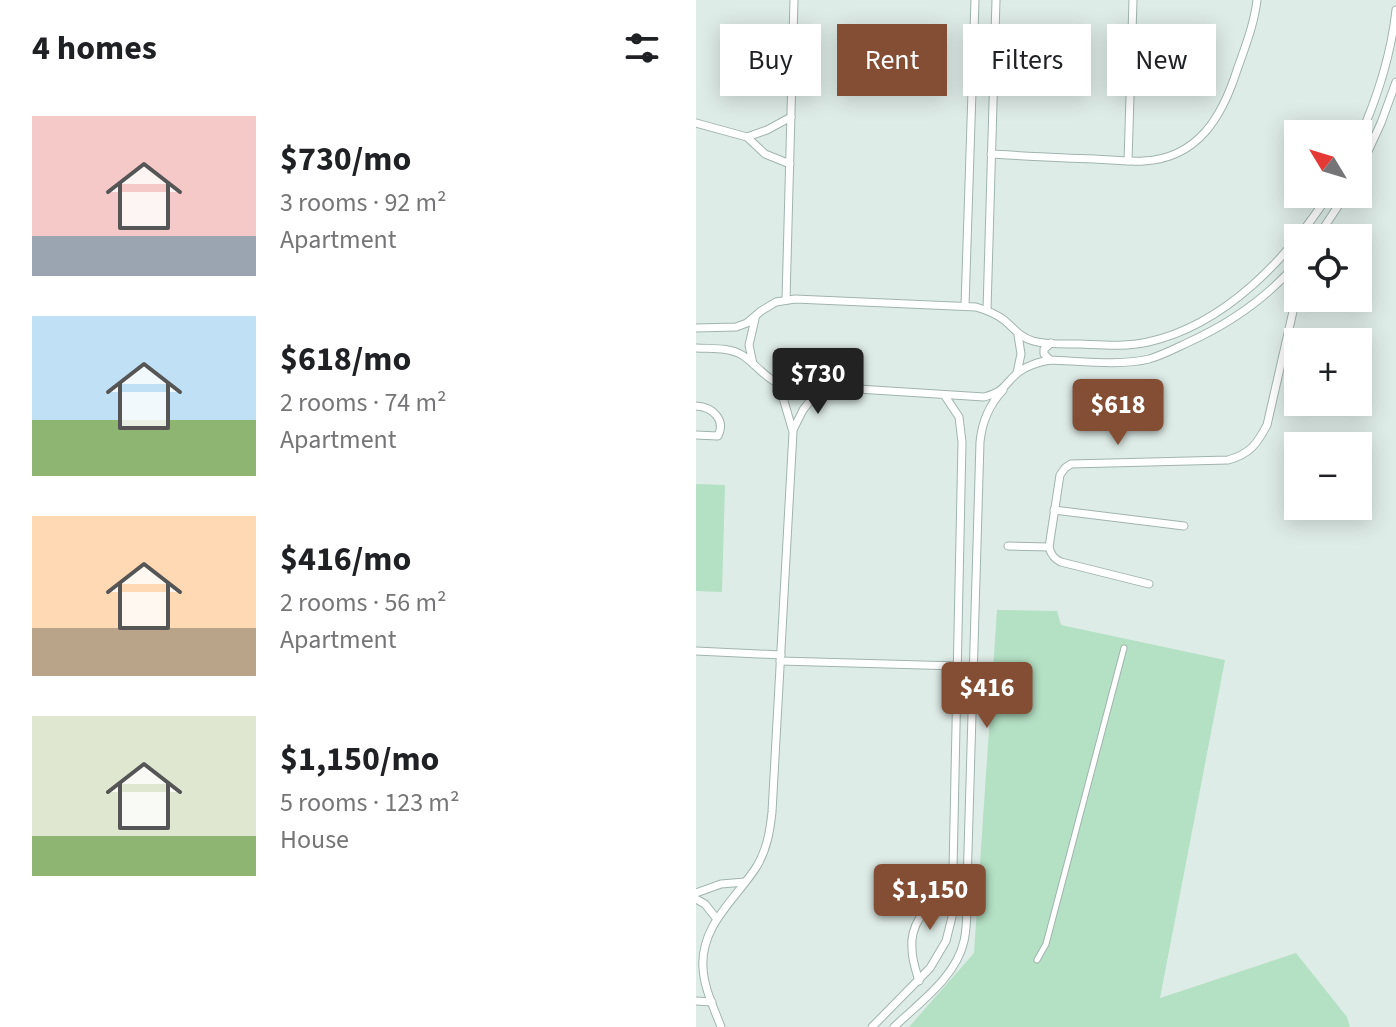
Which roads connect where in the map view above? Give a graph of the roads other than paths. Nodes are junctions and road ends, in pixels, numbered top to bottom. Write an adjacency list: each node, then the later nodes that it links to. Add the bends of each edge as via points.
1 (794, 0): 9 (street)
2 (975, 0): 20 (street)
3 (996, 0): 14 (street)
4 (1133, 0): 15 (street)
5 (1257, 0): 15 (street, via 1232,86 1203,136 1161,159)
6 (1396, 10): 7 (street)
7 (1392, 58): 10 (street)
8 (1396, 82): 13 (street)
9 (791, 117): 12 (street); 16 (street)
10 (1366, 120)
11 (696, 123): 12 (street)
12 (747, 137): 16 (street, via 765,154)
13 (1372, 143)
14 (991, 154): 15 (street); 21 (street)
15 (1128, 161)
16 (790, 164): 19 (street)
17 (1319, 208): 26 (street, via 1272,268 1199,322 1146,342)
18 (1284, 277): 28 (street, via 1230,321 1166,353 1129,361)
19 (786, 300): 20 (street); 23 (street)
20 (965, 306): 21 (street)
21 (987, 310): 25 (street)
22 (1293, 312): 40 (street, via 1267,425 1250,450 1228,460 1071,464 1060,475)
23 (756, 317): 24 (street, via 736,327); 29 (street, via 749,345)
24 (696, 328)
25 (1018, 335): 26 (street); 30 (street)
26 (1051, 343): 28 (street, via 1044,349)
27 (696, 348): 29 (street, via 733,351)
28 (1050, 360): 30 (street)
29 (753, 364): 31 (street)
30 (1017, 373): 33 (street)
31 (779, 384): 32 (street); 36 (street)
32 (821, 387): 34 (street); 36 (street)
33 (1003, 390): 34 (street, via 984,397); 38 (street, via 984,419)
34 (945, 396): 39 (street, via 959,417)
35 (696, 406): 37 (street, via 722,422 718,436)
36 (793, 432): 47 (street)
37 (696, 435)
38 (980, 450): 39 (street); 61 (street, via 964,941 943,980)
39 (962, 451): 48 (street)
40 (1054, 510): 41 (street); 43 (street)
41 (1184, 526)
42 (1008, 546): 43 (street)
43 (1049, 547): 44 (street, via 1061,562)
44 (1149, 584)
45 (1124, 648): 53 (street, via 1046,944)
46 (696, 651): 47 (street)
47 (781, 658): 48 (street); 49 (street, via 770,831)
48 (958, 666): 50 (street)
49 (745, 882): 51 (street, via 721,884); 52 (street)
50 (952, 886): 56 (street, via 946,941); 56 (street, via 916,925 911,946)
51 (696, 896): 52 (street)
52 (716, 918): 54 (street)
53 (1037, 960)
54 (702, 965): 55 (street); 58 (street)
55 (696, 976)
56 (919, 981): 60 (street)
57 (696, 1001): 58 (street)
58 (712, 1002): 59 (street)
59 (721, 1027)
60 (872, 1027)
61 (894, 1027)

